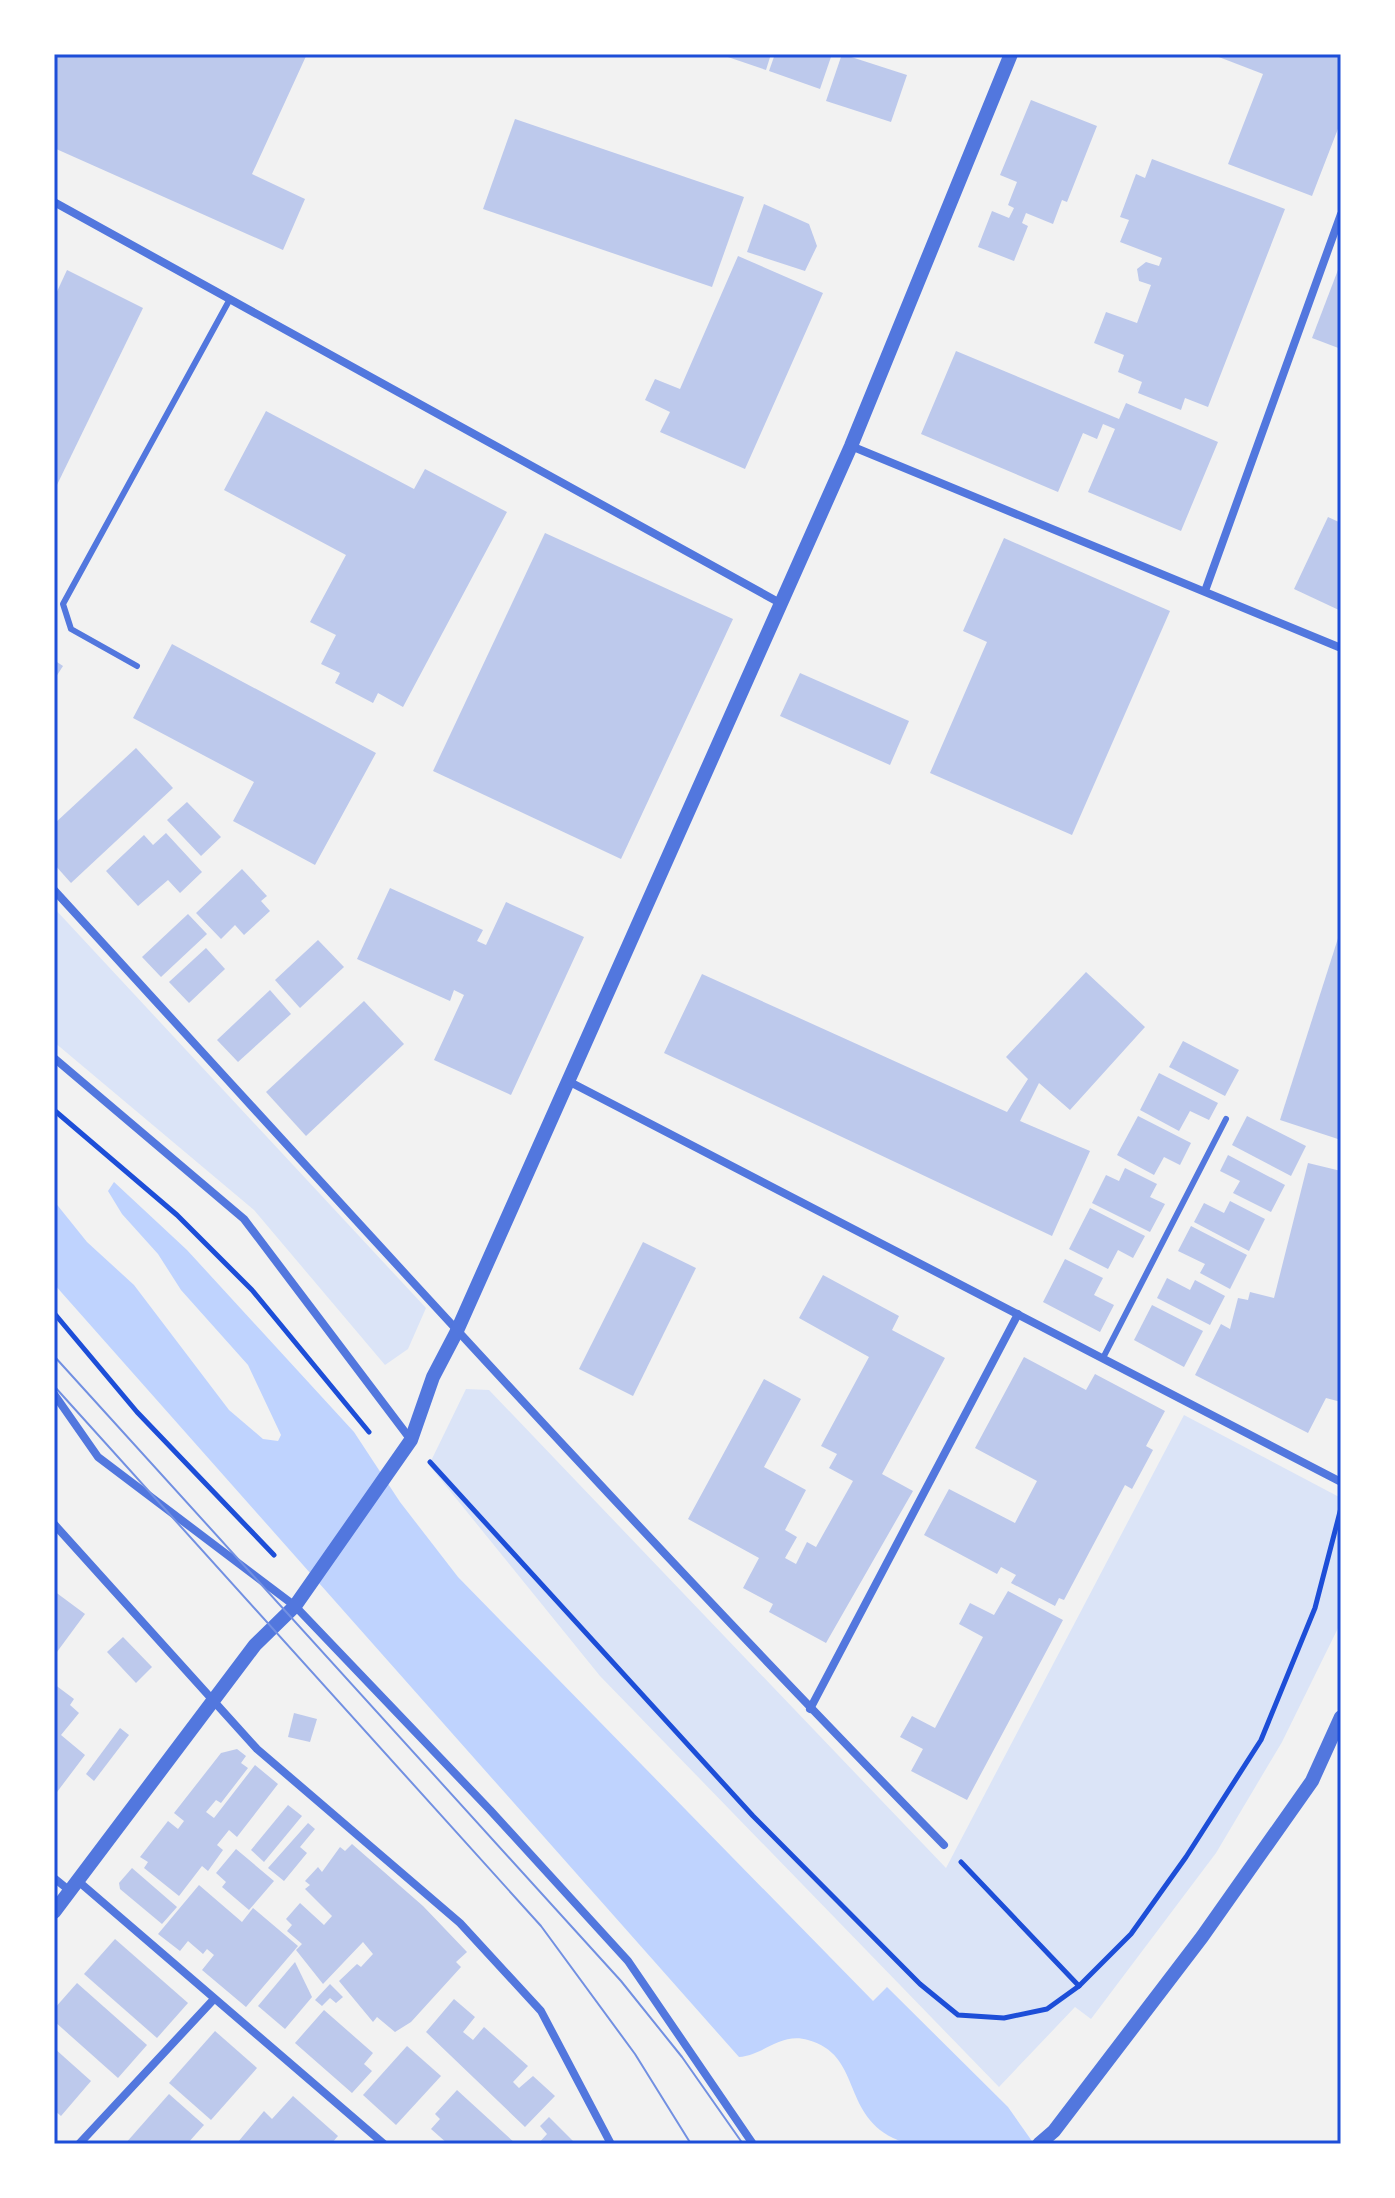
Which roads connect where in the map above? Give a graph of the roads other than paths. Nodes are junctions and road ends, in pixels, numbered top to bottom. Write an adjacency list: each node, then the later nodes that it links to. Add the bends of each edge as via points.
1 (1011, 54): 5 (street)
2 (54, 202): 4 (street)
3 (1341, 214): 6 (street)
4 (230, 299): 7 (street); 9 (lane, via 63,604 71,629)
5 (851, 446): 6 (street); 7 (street)
6 (1205, 591): 8 (street)
7 (780, 603): 12 (street)
8 (1341, 648)
9 (137, 666)
10 (54, 890): 15 (street)
11 (54, 1058): 18 (street, via 244,1219)
12 (568, 1081): 14 (street); 15 (street)
13 (1226, 1119): 16 (lane)
14 (1018, 1314): 16 (street); 23 (street)
15 (456, 1333): 18 (street, via 433,1377); 23 (street)
16 (1103, 1358): 19 (street)
17 (54, 1394): 21 (street, via 98,1457)
18 (411, 1440): 21 (street)
19 (1341, 1482)
20 (54, 1524): 22 (street)
21 (295, 1606): 22 (street, via 255,1645); 33 (street, via 628,1961)
22 (214, 1702): 27 (street); 32 (street, via 257,1749 460,1923 541,2011)
23 (810, 1709): 25 (street)
24 (1341, 1717): 34 (street, via 1312,1781 1202,1937)
25 (944, 1845)
26 (54, 1878): 27 (street)
27 (74, 1886): 28 (street); 29 (street)
28 (54, 1912)
29 (214, 1999): 30 (street); 31 (street)
30 (378, 2142)
31 (79, 2144)
32 (611, 2144)
33 (753, 2144)
34 (1039, 2144)

